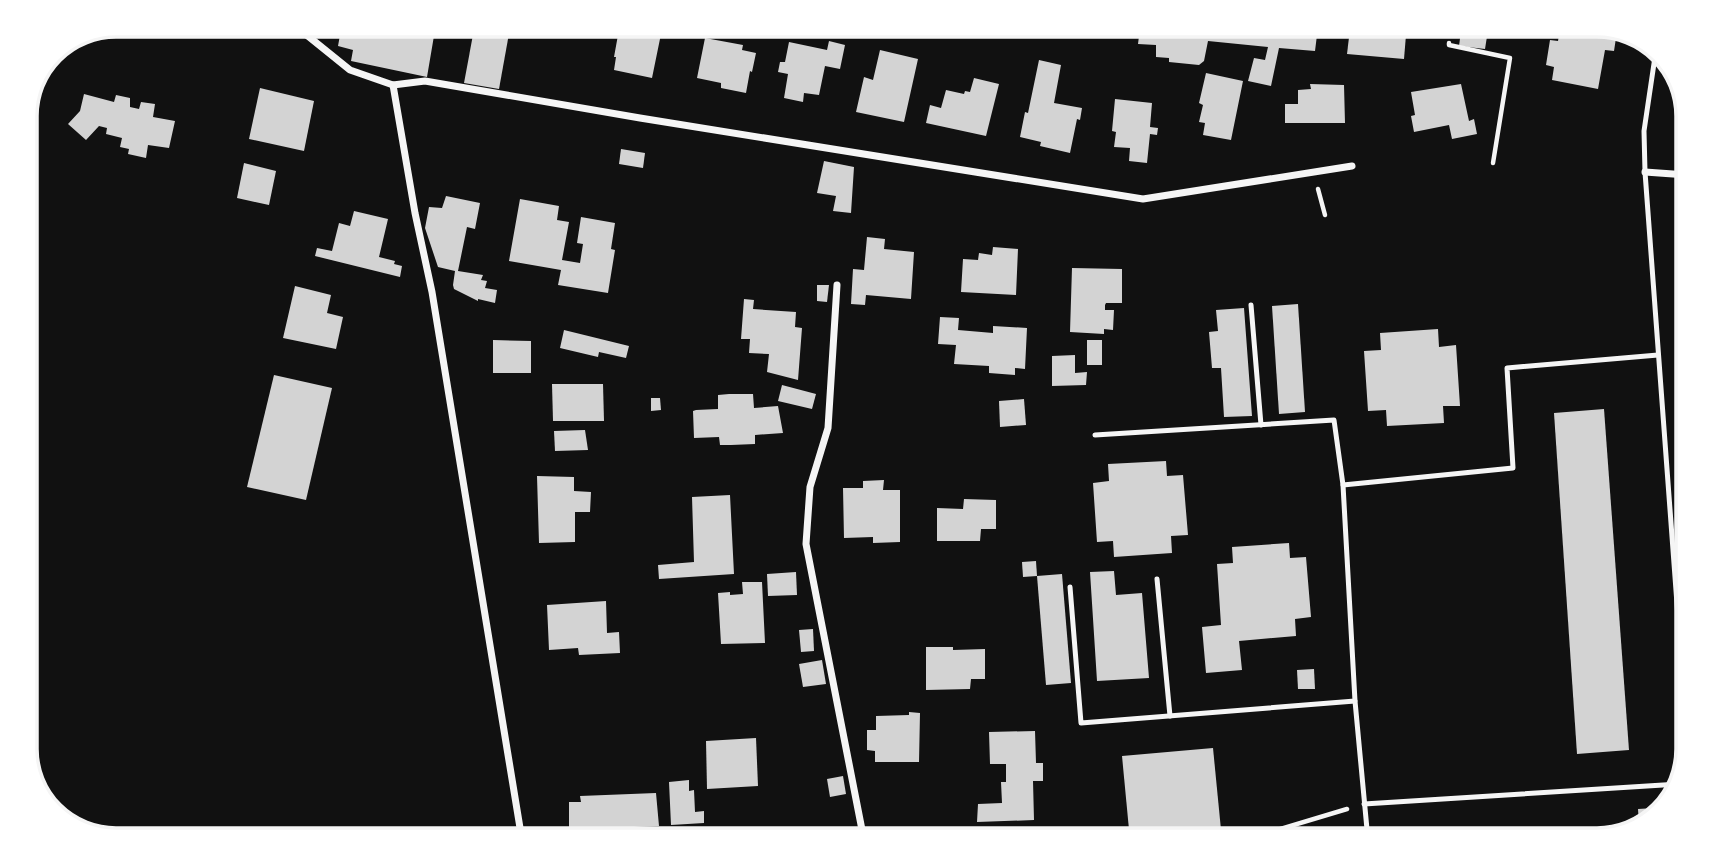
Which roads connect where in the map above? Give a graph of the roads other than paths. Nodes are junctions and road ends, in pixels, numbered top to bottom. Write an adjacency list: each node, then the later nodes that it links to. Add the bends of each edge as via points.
1 (308, 37): 3 (street, via 350,70)
2 (1654, 61): 5 (lane, via 1644,131)
3 (393, 85): 4 (street, via 425,81 1143,199); 20 (street, via 432,292)
4 (1352, 166)
5 (1646, 172): 6 (street); 9 (lane)
6 (1676, 173)
7 (837, 285): 21 (street, via 828,428 810,487 806,544)
8 (1251, 305): 10 (lane)
9 (1658, 355): 12 (lane, via 1507,368 1513,468); 15 (lane)
10 (1261, 425): 11 (lane); 12 (lane, via 1334,421)
11 (1095, 435)
12 (1343, 485): 16 (lane)
13 (1157, 579): 17 (lane)
14 (1070, 587): 17 (lane, via 1081,723)
15 (1676, 592)
16 (1355, 701): 17 (lane); 19 (lane)
17 (1170, 716)
18 (1668, 785): 19 (lane)
19 (1364, 804): 22 (lane)
20 (520, 828)
21 (861, 828)
22 (1367, 828)

